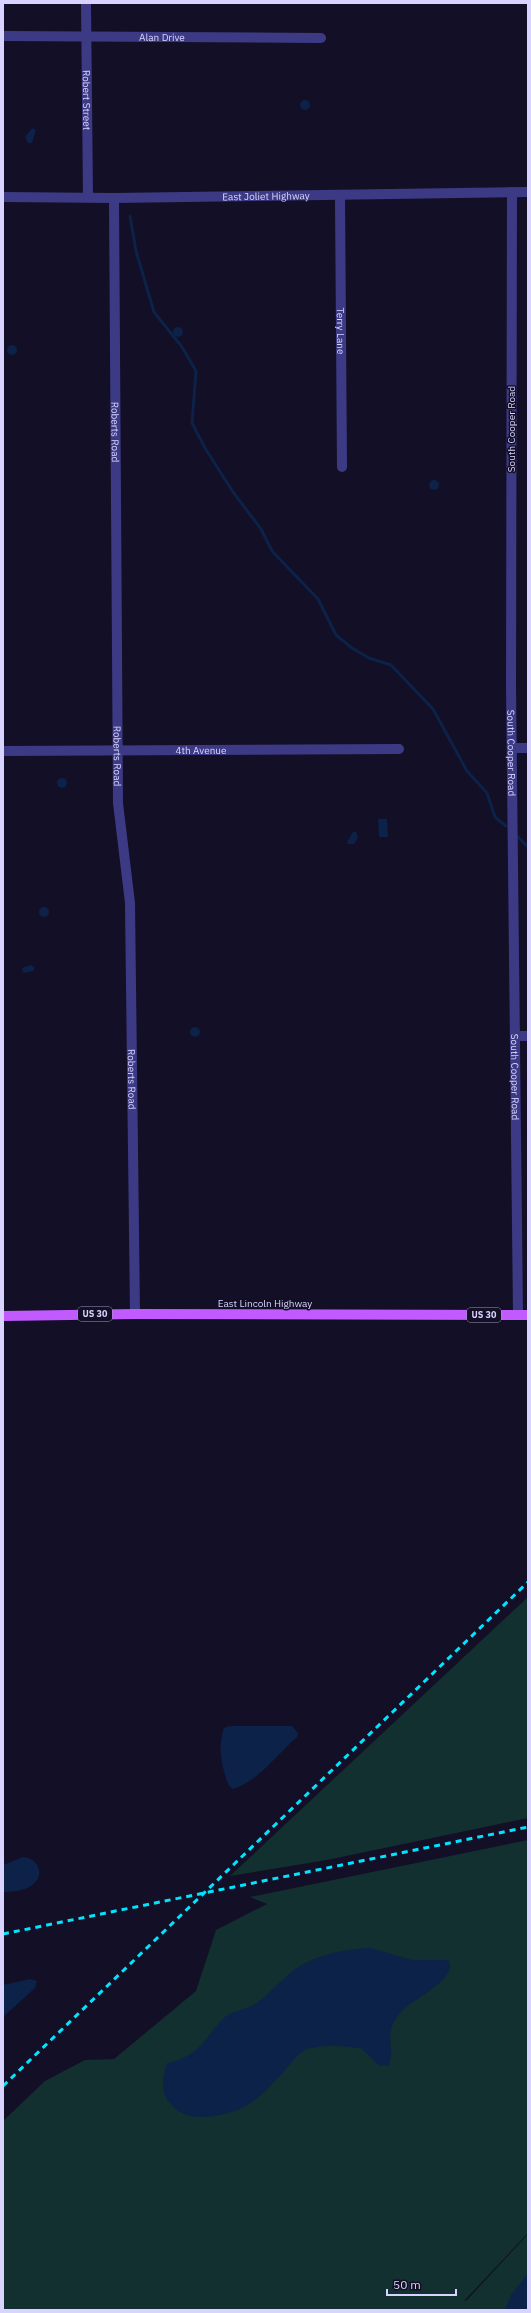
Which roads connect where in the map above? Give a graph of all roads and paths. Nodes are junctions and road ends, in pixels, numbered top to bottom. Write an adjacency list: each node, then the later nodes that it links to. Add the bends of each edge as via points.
1 (86, 3): 3 (street, Robert Street)
2 (3, 36): 3 (street, Alan Drive)
3 (86, 37): 4 (street, Alan Drive); 9 (street, Robert Street)
4 (321, 38)
5 (512, 192): 6 (street, East Joliet Highway); 7 (street, East Joliet Highway); 12 (street, South Cooper Road)
6 (528, 192)
7 (340, 196): 10 (street, East Joliet Highway); 11 (street, Terry Lane)
8 (3, 197): 9 (street, East Joliet Highway)
9 (88, 197): 10 (street, East Joliet Highway)
10 (114, 198): 15 (street, Roberts Road)
11 (342, 467)
12 (512, 748): 13 (street); 17 (street, South Cooper Road)
13 (528, 748)
14 (400, 749): 15 (street, 4th Avenue)
15 (118, 750): 16 (street, 4th Avenue); 19 (street, Roberts Road, via 118,803 130,903)
16 (3, 751)
17 (516, 1036): 18 (street); 20 (street, South Cooper Road)
18 (528, 1036)
19 (135, 1314): 20 (main road, East Lincoln Highway / US 30); 21 (main road, East Lincoln Highway / US 30)
20 (523, 1315)
21 (3, 1316)

